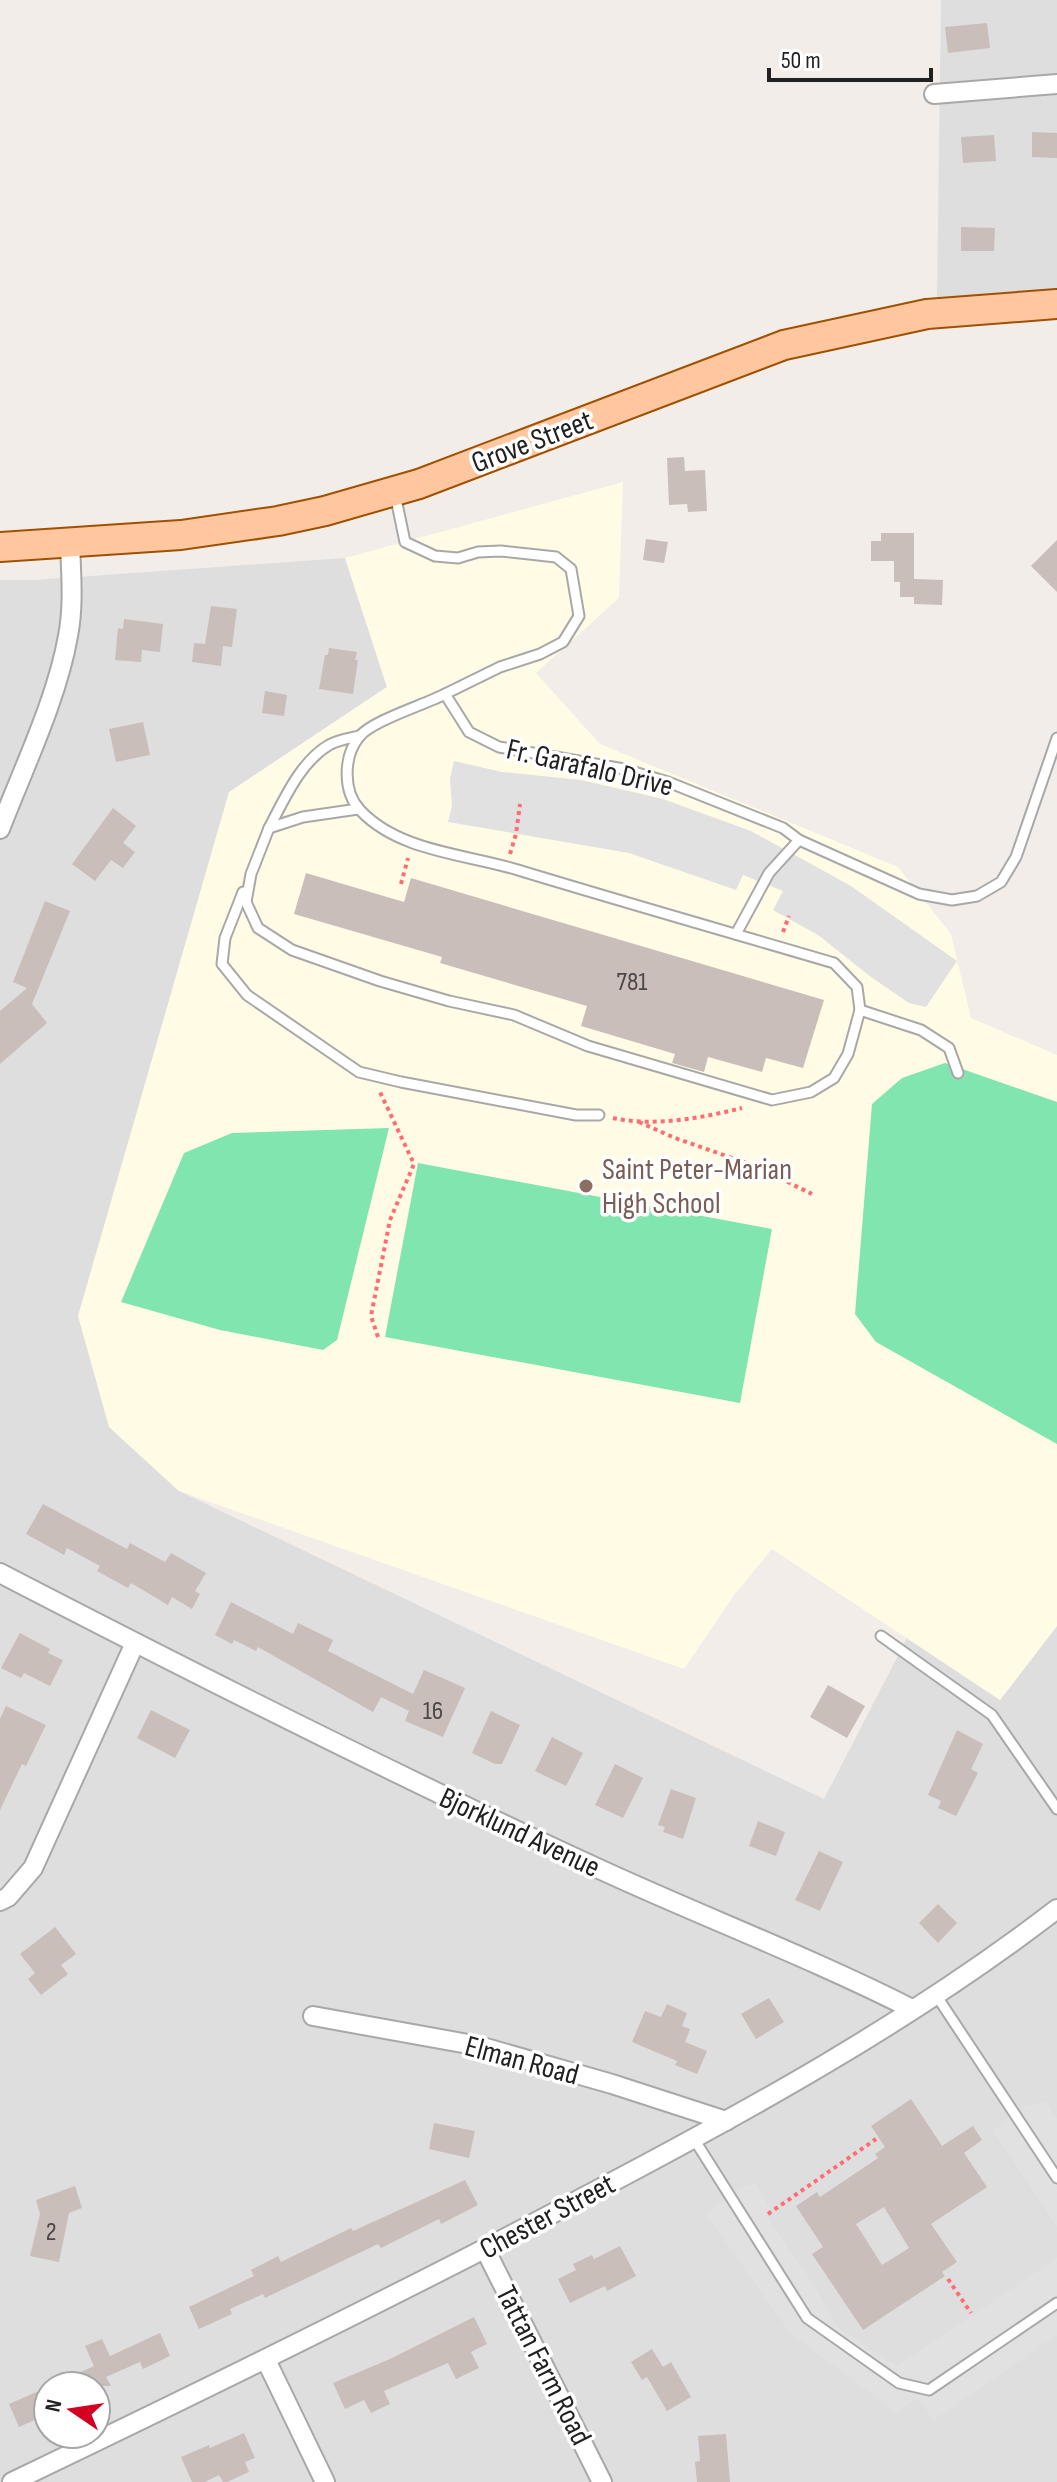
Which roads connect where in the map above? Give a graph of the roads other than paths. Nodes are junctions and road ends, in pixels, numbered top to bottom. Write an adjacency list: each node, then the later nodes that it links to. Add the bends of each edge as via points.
1 (1057, 84): 2 (street)
2 (934, 94)
3 (1057, 304): 4 (main road, Grove Street, via 927,314 784,345)
4 (394, 491): 5 (main road, Grove Street, via 278,521); 7 (lane, via 405,542 421,550 458,558 478,552 556,557 571,569 579,616 563,642)
5 (70, 543): 6 (main road, Grove Street); 12 (street, via 68,636)
6 (0, 547)
7 (445, 694): 8 (lane, via 382,720); 13 (lane, Fr. Garafalo Drive, via 469,732 499,747 668,782 783,828)
8 (359, 736): 10 (lane, via 346,760 350,794); 11 (lane, via 330,743 310,761)
9 (1057, 738): 13 (lane, Fr. Garafalo Drive, via 1016,857 1001,882 977,896 952,900 919,894)
10 (358, 809): 11 (lane); 15 (lane, via 419,844)
11 (269, 828): 14 (lane)
12 (0, 829)
13 (799, 840): 15 (lane, via 769,873)
14 (251, 874): 16 (lane, via 246,902 258,928 292,950 380,981 514,1015 588,1046 772,1100 811,1092 834,1078 848,1054); 18 (lane, via 225,938 222,964 247,995 359,1072 576,1115)
15 (736, 934): 16 (lane, via 834,963 857,987)
16 (860, 1010): 17 (lane, via 921,1030 949,1048)
17 (958, 1073)
18 (599, 1115)
19 (0, 1573): 21 (street, Bjorklund Avenue)
20 (881, 1636): 22 (lane, via 992,1715)
21 (135, 1643): 23 (street, via 33,1868); 26 (street, Bjorklund Avenue, via 410,1780)
22 (1057, 1809)
23 (0, 1901)
24 (1057, 1909): 25 (street, Chester Street)
25 (936, 1995): 26 (street, Chester Street); 30 (lane)
26 (912, 2009): 28 (street, Chester Street)
27 (313, 2016): 28 (street, Elman Road, via 479,2046)
28 (726, 2121): 29 (street, Chester Street)
29 (694, 2139): 31 (street, Chester Street); 32 (lane, via 807,2318 899,2383 929,2390)
30 (1057, 2178)
31 (485, 2249): 33 (street, Chester Street); 36 (street, Tattan Farm Road)
32 (1057, 2303)
33 (266, 2360): 34 (street, Chester Street); 35 (street)
34 (12, 2482)
35 (325, 2482)
36 (602, 2482)

